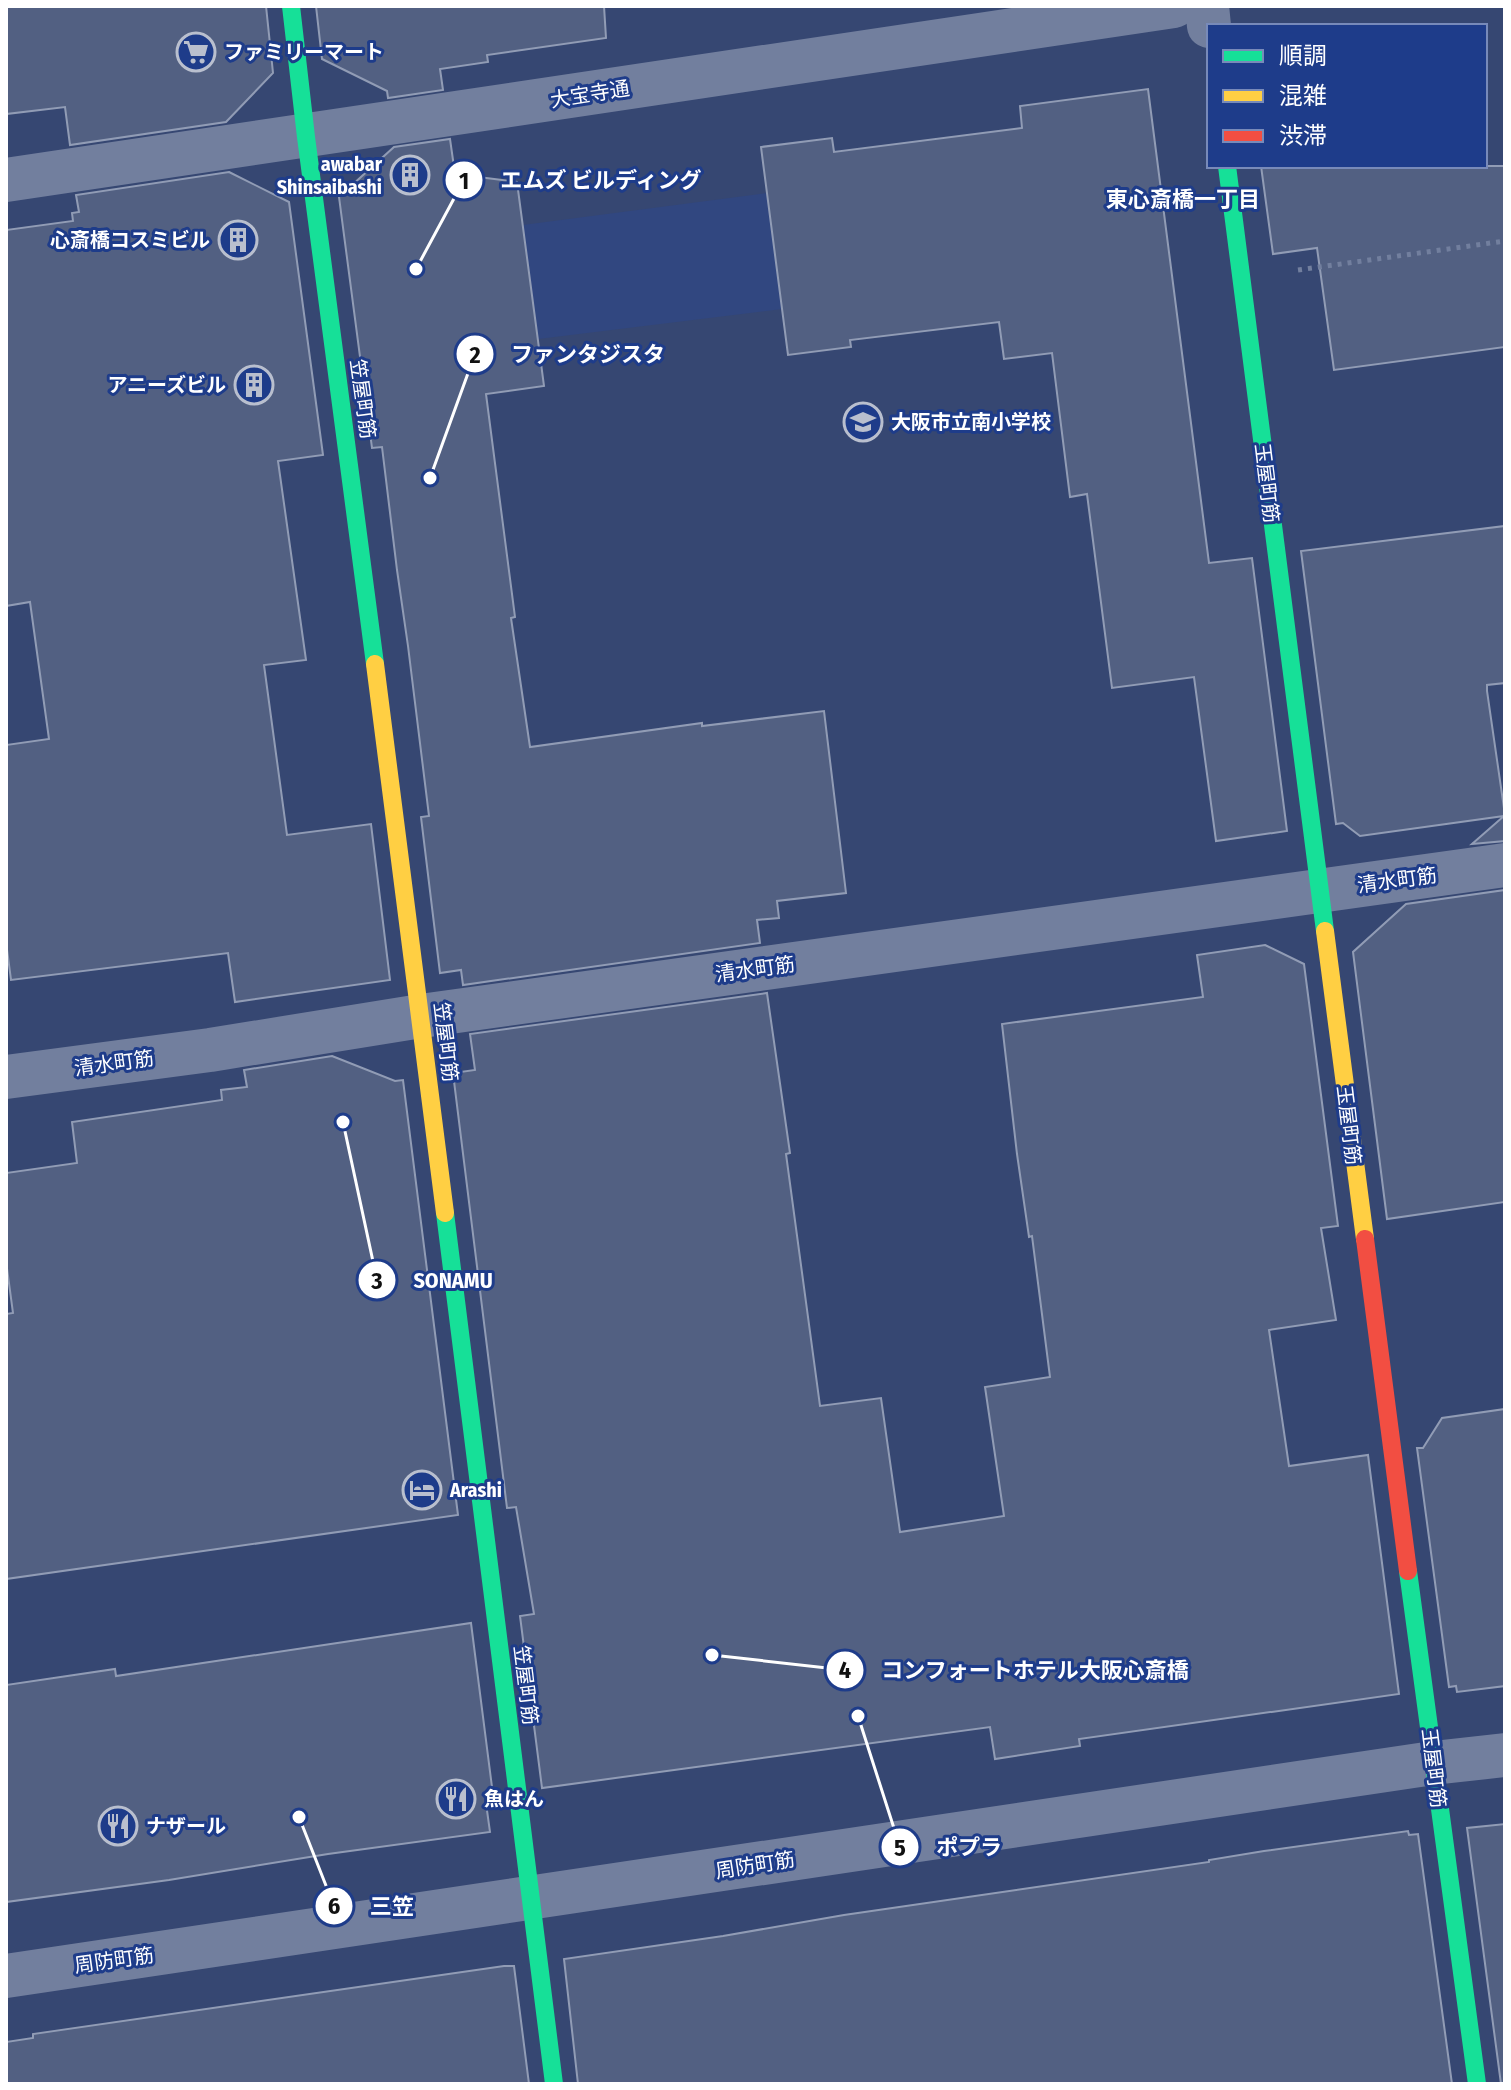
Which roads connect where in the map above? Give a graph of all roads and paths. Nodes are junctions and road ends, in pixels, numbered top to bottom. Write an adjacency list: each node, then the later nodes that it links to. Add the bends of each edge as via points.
1 (291, 6): 3 (street, 笠屋町筋)
2 (1174, 6): 3 (street, 大宝寺通)
3 (306, 137): 5 (street, 大宝寺通); 10 (street, 笠屋町筋)
4 (1227, 168): 7 (street, 玉屋町筋)
5 (6, 180)
6 (1505, 241): 7 (path)
7 (1242, 278): 9 (street, 玉屋町筋)
8 (1505, 865): 9 (street, 清水町筋)
9 (1318, 891): 10 (street, 清水町筋); 13 (street, 玉屋町筋)
10 (421, 1016): 11 (street, 清水町筋); 14 (street, 笠屋町筋)
11 (6, 1077)
12 (1505, 1755): 13 (street, 周防町筋)
13 (1433, 1763): 14 (street, 周防町筋); 17 (street, 玉屋町筋)
14 (530, 1899): 15 (street, 周防町筋); 16 (street, 笠屋町筋)
15 (6, 1976)
16 (554, 2084)
17 (1477, 2084)

